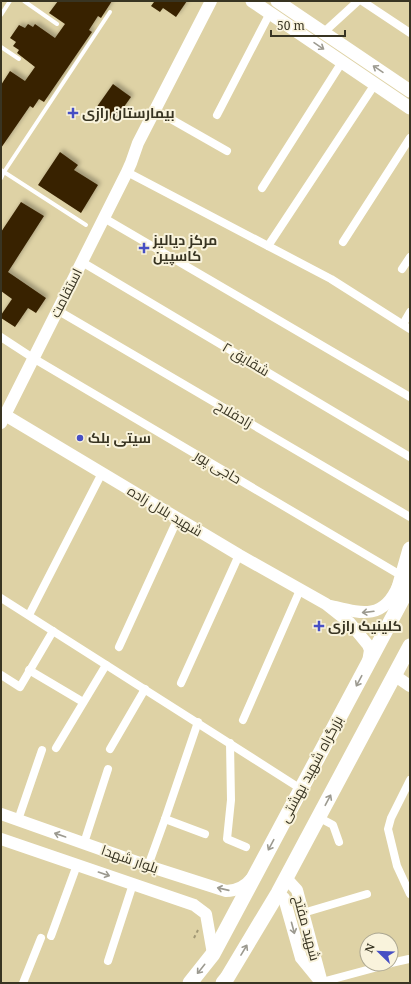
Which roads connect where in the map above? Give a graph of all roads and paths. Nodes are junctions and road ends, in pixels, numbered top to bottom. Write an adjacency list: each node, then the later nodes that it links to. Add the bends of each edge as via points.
1 (10, 1): 11 (lane)
2 (24, 1): 13 (lane)
3 (212, 1): 26 (main road, استقامت, via 138,143)
4 (221, 1): 22 (main road, استقامت)
5 (252, 1): 10 (main road)
6 (277, 1): 15 (main road)
7 (358, 1): 15 (street)
8 (362, 1): 14 (street)
9 (110, 12): 27 (lane)
10 (270, 13): 18 (main road, one-way to 18); 23 (street)
11 (1, 15)
12 (410, 22): 14 (street)
13 (57, 24)
14 (407, 31)
15 (323, 33): 20 (main road, one-way to 15)
16 (1, 47): 17 (lane)
17 (19, 59)
18 (342, 62): 19 (main road); 29 (street)
19 (375, 84): 21 (main road); 33 (street)
20 (410, 91)
21 (410, 108)
22 (162, 114): 25 (street); 26 (main road, استقامت, via 146,146)
23 (217, 115)
24 (410, 138): 32 (street)
25 (227, 151)
26 (129, 167): 30 (main road, استقامت); 33 (street)
27 (3, 171): 28 (lane); 31 (lane)
28 (1, 178)
29 (262, 188)
30 (104, 218): 35 (main road, استقامت); 42 (street)
31 (86, 225)
32 (343, 242)
33 (268, 246): 39 (street, via 331,279)
34 (410, 257): 36 (street)
35 (82, 262): 37 (main road, استقامت); 44 (street, شقایق ۲)
36 (402, 269)
37 (57, 310): 41 (main road, استقامت); 46 (street, زادفلاح)
38 (410, 312): 39 (street)
39 (406, 326)
40 (1, 337): 41 (street, حاجی پور)
41 (33, 358): 43 (main road, استقامت); 50 (street, حاجی پور)
42 (410, 397)
43 (3, 419): 45 (main road, شهید بلال زاده)
44 (410, 457)
45 (102, 473): 47 (main road, شهید بلال زاده); 54 (street)
46 (410, 517)
47 (178, 518): 49 (main road, شهید بلال زاده); 57 (street)
48 (410, 549): 50 (highway, بزرگراه شهید بهشتی)
49 (239, 555): 51 (main road, شهید بلال زاده); 63 (street)
50 (406, 580): 53 (main road, شهید بلال زاده, one-way to 53, via 384,606 373,612 356,612); 59 (highway, بزرگراه شهید بهشتی, via 386,629)
51 (300, 590): 53 (main road, شهید بلال زاده); 67 (street)
52 (1, 598): 54 (street)
53 (326, 604): 59 (main road, شهید بلال زاده, via 350,624 368,645 370,656)
54 (29, 615): 55 (street)
55 (53, 630): 58 (street); 60 (street)
56 (410, 646): 62 (highway, بزرگراه شهید بهشتی)
57 (119, 647)
58 (106, 665): 65 (street); 66 (street)
59 (367, 665): 75 (highway, بزرگراه شهید بهشتی, one-way to 75)
60 (29, 670): 61 (street, via 20,687); 66 (street)
61 (1, 675)
62 (394, 675): 64 (main road); 77 (highway, بزرگراه شهید بهشتی, one-way to 62)
63 (181, 683)
64 (410, 686)
65 (145, 689): 68 (street); 71 (street)
66 (83, 702): 70 (street)
67 (243, 720)
68 (198, 722): 69 (street); 78 (street)
69 (230, 743): 75 (street); 84 (street, via 231,800 227,839)
70 (56, 748)
71 (110, 749)
72 (42, 750): 79 (street)
73 (108, 769): 83 (street)
74 (410, 780): 92 (street, via 388,829 397,866)
75 (301, 789): 87 (highway, بزرگراه شهید بهشتی, one-way to 87)
76 (1, 814): 79 (main road, بلوار شهدا)
77 (318, 817): 82 (street, via 333,825); 88 (highway, بزرگراه شهید بهشتی)
78 (165, 819): 80 (street); 86 (street)
79 (18, 820): 83 (main road, بلوار شهدا, one-way to 79)
80 (205, 834)
81 (1, 838): 85 (main road, بلوار شهدا)
82 (339, 842)
83 (84, 843): 86 (main road, بلوار شهدا)
84 (246, 847)
85 (77, 865): 89 (main road, بلوار شهدا, one-way to 89); 95 (street)
86 (148, 866): 87 (main road, بلوار شهدا, one-way to 86, via 237,890 226,891)
87 (256, 874): 98 (highway, بزرگراه شهید بهشتی)
88 (286, 878): 90 (highway, بزرگراه شهید بهشتی); 93 (main road, شهید مفتح, via 297,890)
89 (133, 884): 98 (main road, بلوار شهدا, via 194,905 206,914); 100 (street)
90 (278, 892): 105 (highway, بزرگراه شهید بهشتی, one-way to 90); 106 (main road, شهید مفتح, one-way to 106, via 284,898 301,958)
91 (367, 894): 93 (street)
92 (410, 894)
93 (303, 913): 106 (main road, شهید مفتح)
94 (199, 928): 97 (path)
95 (51, 936)
96 (41, 938): 103 (street)
97 (194, 938)
98 (213, 954): 104 (highway, بزرگراه شهید بهشتی, one-way to 104)
99 (409, 959): 101 (street)
100 (108, 961)
101 (399, 962)
102 (361, 972): 106 (street)
103 (23, 983)
104 (190, 983)
105 (223, 983)
106 (320, 983)

